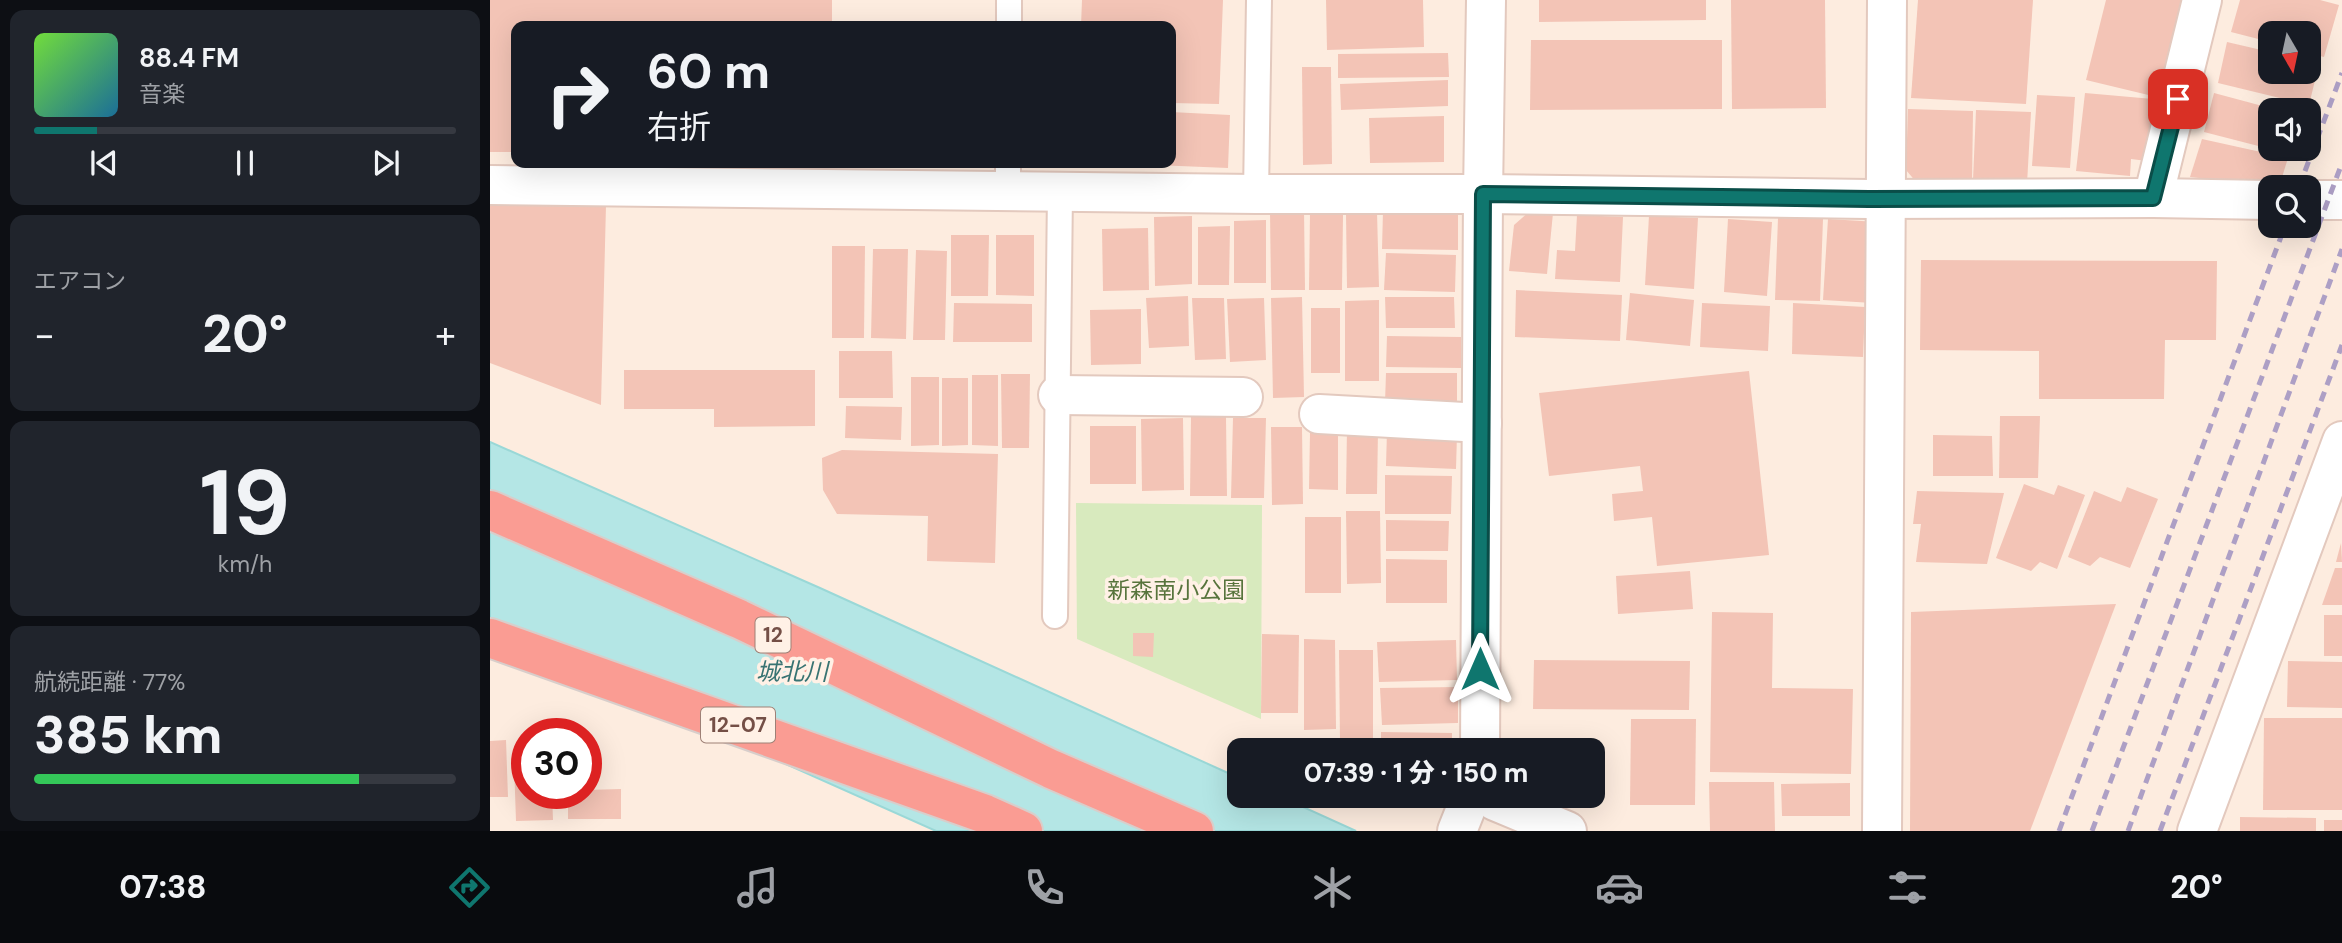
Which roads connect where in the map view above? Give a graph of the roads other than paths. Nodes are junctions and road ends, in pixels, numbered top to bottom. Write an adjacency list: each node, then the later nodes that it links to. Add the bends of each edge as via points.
1 (1009, 0): 6 (lane)
2 (1259, 0): 10 (lane)
3 (1486, 0): 11 (street)
4 (1888, 0): 13 (street)
5 (2202, 0): 12 (street)
6 (1009, 21)
7 (1008, 177): 8 (street); 9 (street)
8 (490, 185)
9 (1060, 192): 10 (street); 17 (lane)
10 (1256, 194): 11 (street)
11 (1483, 194): 13 (street); 20 (street)
12 (2153, 198): 13 (street); 14 (street)
13 (1885, 199): 30 (street)
14 (2258, 200)
15 (2321, 200): 16 (street)
16 (2342, 200)
17 (1058, 395): 18 (street); 23 (lane)
18 (1243, 397)
19 (1319, 414): 20 (street)
20 (1482, 423): 25 (street)
21 (2342, 441): 31 (street)
22 (490, 510): 28 (highway, 12, via 739,619 1051,769)
23 (1055, 616)
24 (490, 638): 27 (highway, 12-07)
25 (1480, 738)
26 (1471, 810): 29 (street, via 1495,801)
27 (1023, 831)
28 (1194, 831)
29 (1567, 831)
30 (1882, 831)
31 (2197, 831)

